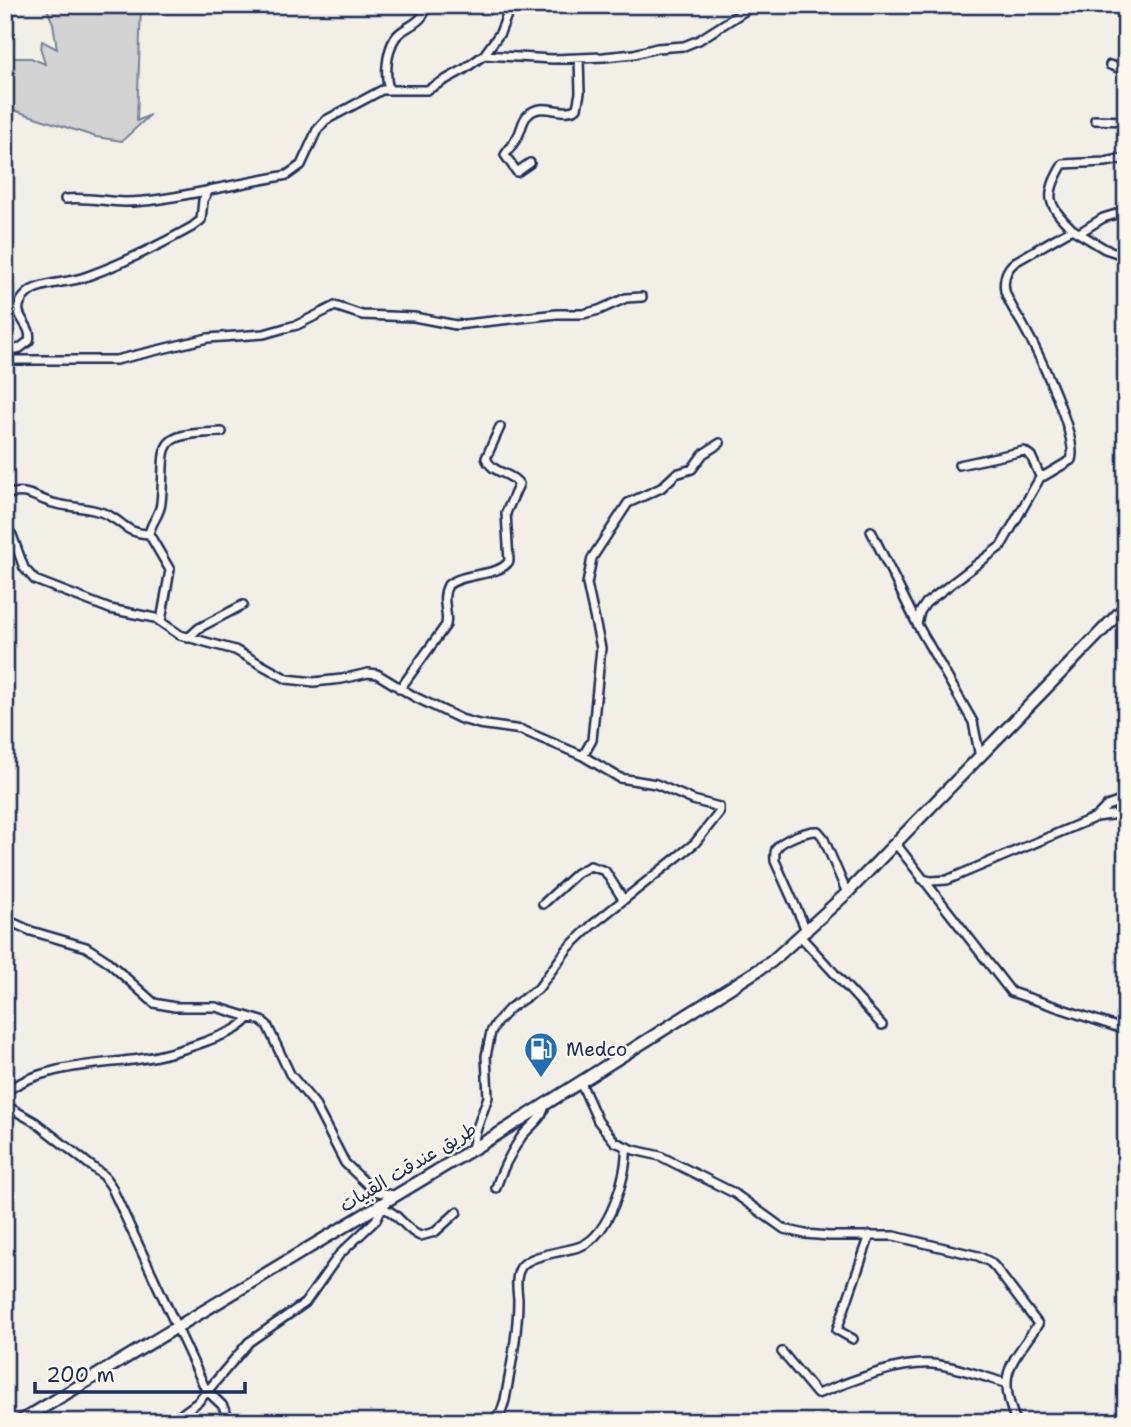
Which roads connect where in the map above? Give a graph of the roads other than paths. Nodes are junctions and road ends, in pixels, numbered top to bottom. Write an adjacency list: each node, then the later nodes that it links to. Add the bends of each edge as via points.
1 (427, 5): 8 (street, via 414,25 399,33 389,54 385,77)
2 (511, 5): 4 (street, via 500,33)
3 (754, 5): 5 (street, via 688,45 617,57)
4 (484, 55): 5 (street); 8 (street, via 427,90)
5 (579, 58): 12 (street, via 578,108 567,112 537,109 528,114 505,155 517,172)
6 (1110, 65): 7 (street)
7 (1126, 71)
8 (389, 89): 13 (street, via 326,120 300,165 288,176)
9 (1095, 120): 10 (street)
10 (1126, 121)
11 (1126, 158): 16 (street, via 1063,164 1050,198 1057,215)
12 (530, 163)
13 (207, 191): 14 (street, via 134,201); 19 (street, via 202,217 192,227 116,266 26,295 18,307 29,341)
14 (65, 199)
15 (1126, 211): 16 (street)
16 (1075, 231): 17 (street); 25 (street, via 1015,262 1005,278 1009,301 1048,376 1073,450 1068,463)
17 (1126, 256)
18 (642, 297): 20 (street, via 583,314 456,325 362,315 335,306 298,325 264,334 208,338 116,360)
19 (5, 352)
20 (5, 360)
21 (500, 427): 35 (street, via 486,458 494,470 519,484 506,513 509,561 501,569 448,585 443,602 446,625)
22 (222, 432): 29 (street, via 177,436 167,443 161,506)
23 (720, 443): 36 (street, via 703,454 692,469 628,503 592,558 587,584 601,648 592,740)
24 (959, 465): 25 (street, via 1024,451)
25 (1041, 476): 33 (street, via 1001,546 926,603)
26 (5, 495): 29 (street, via 29,492 57,504 81,506 111,517 134,533)
27 (5, 527): 32 (street, via 24,568 35,580 110,609)
28 (871, 531): 33 (street)
29 (149, 534): 32 (street, via 170,570)
30 (243, 605): 34 (street)
31 (1126, 606): 37 (main road, طريق عندقت القبيات)
32 (161, 621): 34 (street)
33 (917, 624): 37 (street, via 973,722)
34 (188, 638): 35 (street, via 235,650 292,681 372,673)
35 (400, 689): 36 (street, via 469,722 517,728)
36 (583, 756): 44 (street, via 620,778 656,784 720,808 695,843)
37 (980, 757): 41 (main road, طريق عندقت القبيات)
38 (1126, 799): 40 (street, via 1107,806)
39 (1126, 813): 40 (street)
40 (1096, 817): 42 (street, via 947,880)
41 (895, 844): 42 (street); 43 (main road, طريق عندقت القبيات)
42 (921, 879): 51 (street, via 1011,992)
43 (847, 893): 48 (main road, طريق عندقت القبيات); 48 (street, via 818,831 807,831 778,847 775,861)
44 (622, 899): 45 (street, via 604,871 590,866); 57 (street, via 568,948 538,989 510,1008 491,1032 486,1056 488,1097)
45 (543, 904)
46 (8, 921): 47 (street); 49 (street, via 86,947 154,1003 216,1007)
47 (5, 930)
48 (804, 934): 50 (street); 52 (main road, طريق عندقت القبيات, via 743,981)
49 (249, 1018): 53 (street, via 236,1029 180,1050 63,1069); 59 (street, via 267,1025 345,1163)
50 (882, 1025)
51 (1126, 1030)
52 (580, 1081): 54 (main road, طريق عندقت القبيات); 56 (street, via 598,1121 610,1138)
53 (5, 1092)
54 (545, 1103): 57 (main road, طريق عندقت القبيات); 58 (street, via 543,1114 522,1137)
55 (5, 1105): 62 (street, via 35,1122 104,1176)
56 (626, 1147): 61 (street, via 660,1156 734,1193 784,1229); 70 (street, via 621,1187 596,1235 582,1245 530,1260 521,1268 507,1392 503,1408)
57 (472, 1149): 59 (main road, طريق عندقت القبيات)
58 (496, 1188)
59 (387, 1201): 60 (street, via 392,1212 420,1236 435,1232); 62 (main road, طريق عندقت القبيات); 66 (street, via 376,1220 339,1255 305,1303 249,1342)
60 (457, 1212)
61 (870, 1236): 63 (street, via 837,1330); 65 (street, via 894,1236 978,1256 995,1267 1038,1324)
62 (177, 1325): 66 (street); 67 (main road, طريق عندقت القبيات)
63 (853, 1339)
64 (782, 1352): 65 (street, via 815,1394 875,1374 925,1364)
65 (1005, 1383): 71 (street)
66 (205, 1390): 68 (street); 69 (street, via 222,1405)
67 (19, 1422)
68 (172, 1422)
69 (231, 1422)
70 (491, 1422)
71 (1016, 1422)

